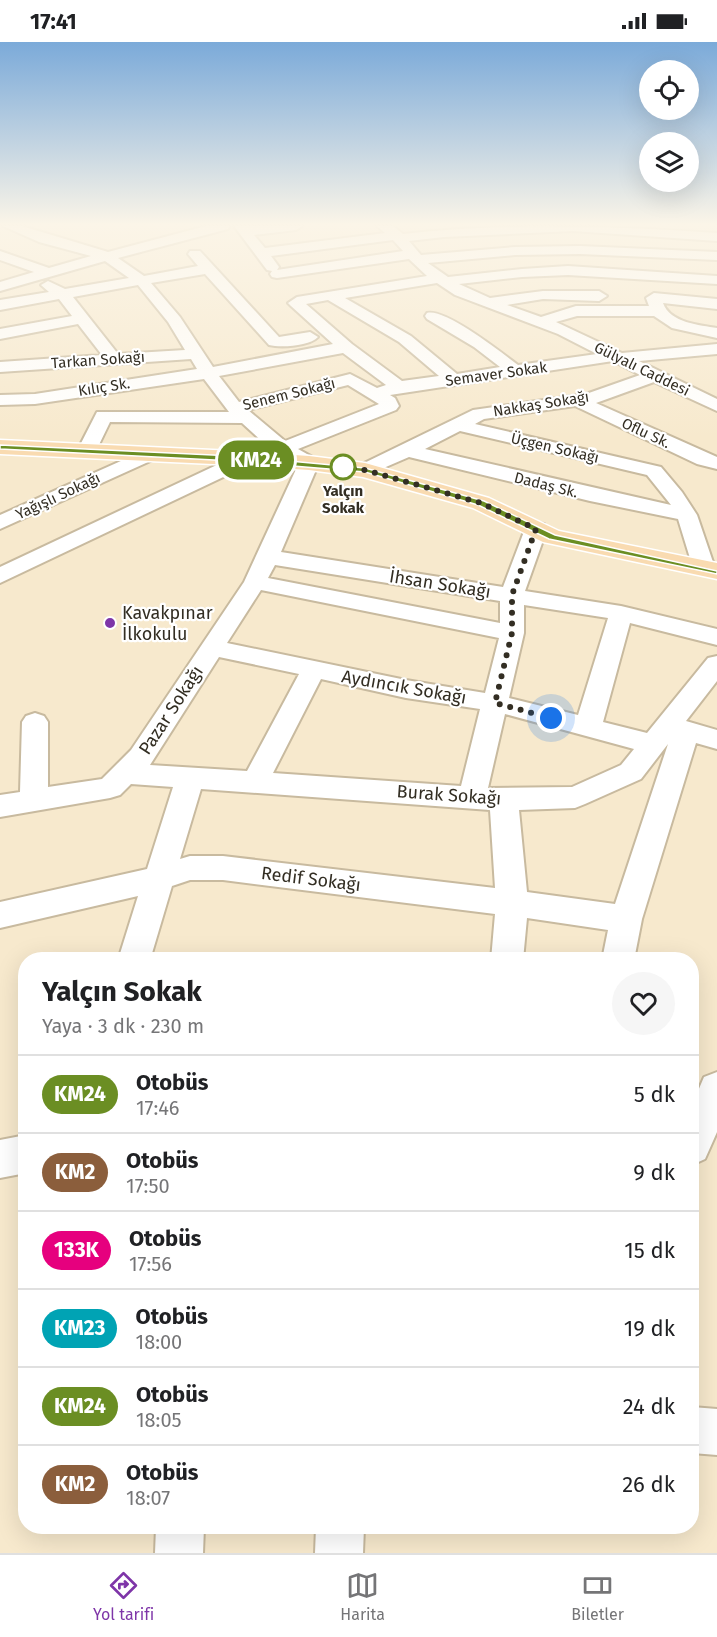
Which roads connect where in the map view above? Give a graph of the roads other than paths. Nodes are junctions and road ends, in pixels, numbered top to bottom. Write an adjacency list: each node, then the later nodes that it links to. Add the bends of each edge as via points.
1 (49, 297): 14 (street)
2 (65, 297): 17 (street)
3 (155, 297): 24 (street)
4 (233, 297): 19 (street, via 275,342)
5 (297, 297): 11 (street)
6 (320, 297): 11 (street)
7 (332, 297): 31 (street, via 405,339)
8 (471, 297): 12 (street, Gülyalı Caddesi)
9 (539, 297): 12 (street)
10 (549, 297): 15 (street)
11 (300, 300): 19 (street, via 296,303)
12 (488, 303): 18 (street, Gülyalı Caddesi)
13 (717, 304): 15 (street)
14 (0, 305)
15 (656, 305): 18 (street, via 576,311); 20 (street, via 668,321)
16 (433, 316): 28 (street)
17 (81, 319): 21 (street); 26 (street)
18 (541, 322): 25 (street, Gülyalı Caddesi)
19 (330, 333): 22 (street)
20 (717, 333)
21 (0, 334)
22 (346, 347): 29 (street, Kılıç Sk.); 32 (street)
23 (717, 349): 25 (street, Semaver Sokak)
24 (196, 354): 26 (street, Tarkan Sokağı); 29 (street)
25 (618, 357): 28 (street, Semaver Sokak); 30 (street, Gülyalı Caddesi)
26 (113, 359): 27 (street, Tarkan Sokağı)
27 (0, 367)
28 (515, 371): 31 (street, Semaver Sokak)
29 (208, 373): 34 (street, Kılıç Sk., via 35,399); 37 (street)
30 (654, 376): 35 (street, Nakkaş Sokağı); 36 (street, Gülyalı Caddesi)
31 (454, 380): 32 (street, Semaver Sokak)
32 (399, 387): 33 (street, Semaver Sokak)
33 (376, 394): 37 (street, Senem Sokağı, via 350,379); 40 (street, via 390,406)
34 (0, 399)
35 (576, 400): 38 (street, Nakkaş Sokağı, via 479,414); 46 (street, Oflu Sk.)
36 (717, 406)
37 (241, 413): 40 (street); 41 (street, Senem Sokağı, via 103,416)
38 (456, 425): 42 (street, Nakkaş Sokağı); 48 (street, Üçgen Sokağı, via 654,471)
39 (0, 447): 41 (main road)
40 (282, 449): 45 (street)
41 (87, 451): 43 (main road)
42 (407, 451): 47 (street, Nakkaş Sokağı); 48 (street, Dadaş Sk.)
43 (150, 454): 44 (main road); 49 (street, Yağışlı Sokağı)
44 (234, 458): 45 (main road); 53 (street, via 229,467)
45 (309, 463): 47 (main road); 51 (street, Pazar Sokağı)
46 (717, 463)
47 (365, 470): 50 (main road, via 481,503)
48 (687, 515): 52 (street)
49 (0, 523)
50 (536, 529): 52 (main road, via 552,537); 55 (street)
51 (268, 557): 54 (street, Pazar Sokağı); 55 (street, İhsan Sokağı)
52 (710, 570)
53 (0, 576)
54 (255, 582): 57 (street); 59 (street, Pazar Sokağı)
55 (512, 595): 56 (street, İhsan Sokağı); 57 (street)
56 (621, 613): 58 (street, İhsan Sokağı); 64 (street)
57 (512, 633): 62 (street)
58 (717, 637)
59 (212, 648): 61 (street, Aydıncık Sokağı); 67 (street, Pazar Sokağı, via 141,757)
60 (717, 664): 65 (street, Burak Sokağı)
61 (313, 671): 62 (street, Aydıncık Sokağı); 69 (street)
62 (495, 703): 64 (street, Aydıncık Sokağı); 70 (street)
63 (35, 722): 72 (street)
64 (588, 728): 65 (street, Aydıncık Sokağı)
65 (669, 733): 66 (street, Aydıncık Sokağı); 71 (street, Burak Sokağı, via 631,772 575,797); 77 (street)
66 (717, 740)
67 (124, 773): 68 (street, Burak Sokağı); 72 (street, Pazar Sokağı, via 110,788)
68 (190, 778): 69 (street, Burak Sokağı); 74 (street)
69 (255, 782): 70 (street, Burak Sokağı)
70 (472, 796): 71 (street, Burak Sokağı)
71 (504, 800): 75 (street)
72 (34, 801): 73 (street, Pazar Sokağı)
73 (0, 806)
74 (157, 879): 75 (street, Redif Sokağı, via 190,868 223,868); 76 (street, Redif Sokağı); 78 (street)
75 (512, 903): 77 (street, Redif Sokağı); 79 (street)
76 (0, 915)
77 (626, 919): 80 (street)
78 (136, 952)
79 (508, 952)
80 (620, 952)
81 (717, 1089): 82 (street)
82 (699, 1130)
83 (18, 1156): 84 (street)
84 (0, 1159)
85 (699, 1431): 86 (street)
86 (717, 1432)
87 (179, 1534): 89 (street)
88 (340, 1534): 90 (street)
89 (178, 1553)
90 (339, 1553)

